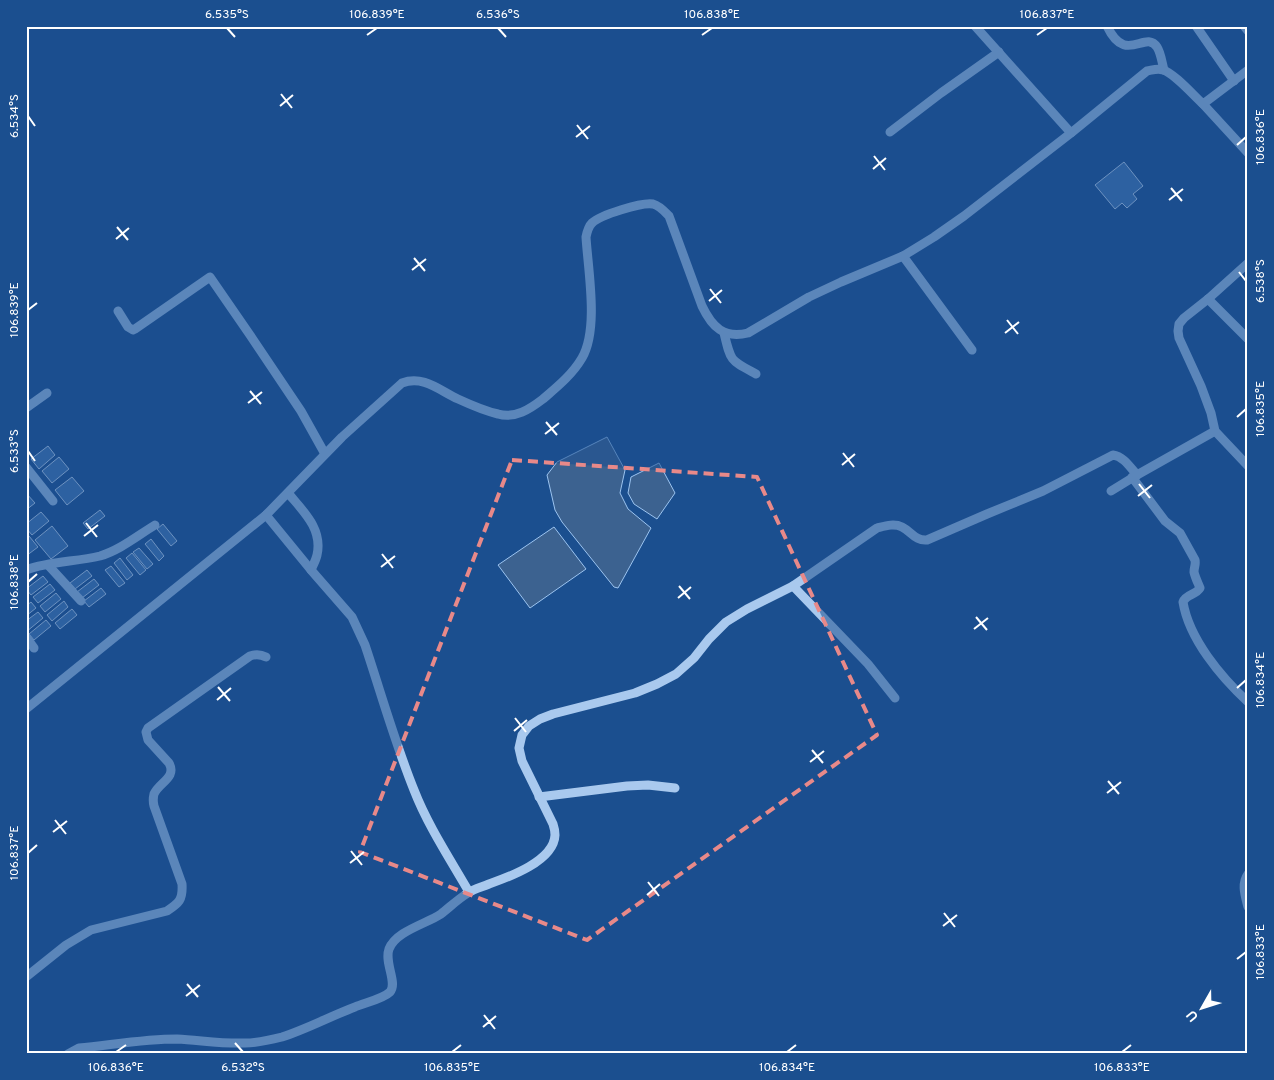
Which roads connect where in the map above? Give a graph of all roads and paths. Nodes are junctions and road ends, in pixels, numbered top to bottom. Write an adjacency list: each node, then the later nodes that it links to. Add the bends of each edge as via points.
1 (975, 26): 6 (street)
2 (1107, 26): 7 (street, via 1122,45 1152,42)
3 (1196, 26): 9 (street)
4 (1244, 26): 5 (street)
5 (1248, 31)
6 (999, 52): 11 (street); 12 (street)
7 (1164, 70): 10 (street); 12 (street, via 1147,71)
8 (1248, 70): 9 (street)
9 (1234, 81): 10 (street)
10 (1203, 104): 13 (street)
11 (890, 132)
12 (1070, 133): 14 (street, via 964,216)
13 (1248, 153)
14 (903, 256): 18 (street, via 809,297 748,334); 20 (street)
15 (1248, 263): 16 (street)
16 (1208, 299): 19 (street); 24 (street, via 1184,318 1178,331)
17 (118, 311): 25 (street, via 130,329 135,329 210,277 301,411)
18 (724, 333): 21 (street, via 733,360); 25 (street, via 715,326 702,306 669,216 653,204 625,209 599,218 587,230 591,323 583,357 564,382 523,412 500,415 425,382 409,380 395,388)
19 (1248, 339)
20 (972, 350)
21 (756, 374)
22 (47, 393): 23 (street)
23 (26, 408)
24 (1215, 431): 26 (street); 28 (street)
25 (326, 454): 30 (street)
26 (1248, 466)
27 (26, 467): 31 (street)
28 (1135, 476): 29 (street); 37 (street, via 1122,458 1113,455 1043,491 927,540 917,538 902,527 886,525); 43 (street, via 1165,521 1180,533 1195,560 1194,572 1200,588 1183,602 1204,651 1220,674)
29 (1111, 491)
30 (288, 493): 32 (street); 36 (street, via 317,533 317,556)
31 (53, 501)
32 (266, 515): 36 (street); 44 (street)
33 (155, 525): 34 (street, via 113,551)
34 (48, 564): 35 (street); 38 (street)
35 (26, 570)
36 (311, 570): 48 (street, via 360,632 414,791)
37 (793, 586): 42 (street, via 868,664); 46 (street, via 726,622 676,674 635,692 553,714 529,726 519,748 522,762)
38 (81, 601)
39 (26, 637): 40 (street)
40 (34, 648)
41 (266, 657): 50 (street, via 250,656 146,732 148,740 172,767 170,776 155,792 153,799 182,884 183,896 167,911 91,930)
42 (895, 698)
43 (1248, 702)
44 (26, 709)
45 (675, 788): 46 (street, via 626,786)
46 (539, 797): 48 (street, via 555,834 548,852 520,872)
47 (1248, 874): 49 (street, via 1244,882)
48 (469, 892): 51 (street, via 430,921 393,942 387,960 393,984 386,995 265,1041 163,1040 79,1048)
49 (1248, 907)
50 (26, 977)
51 (68, 1054)

